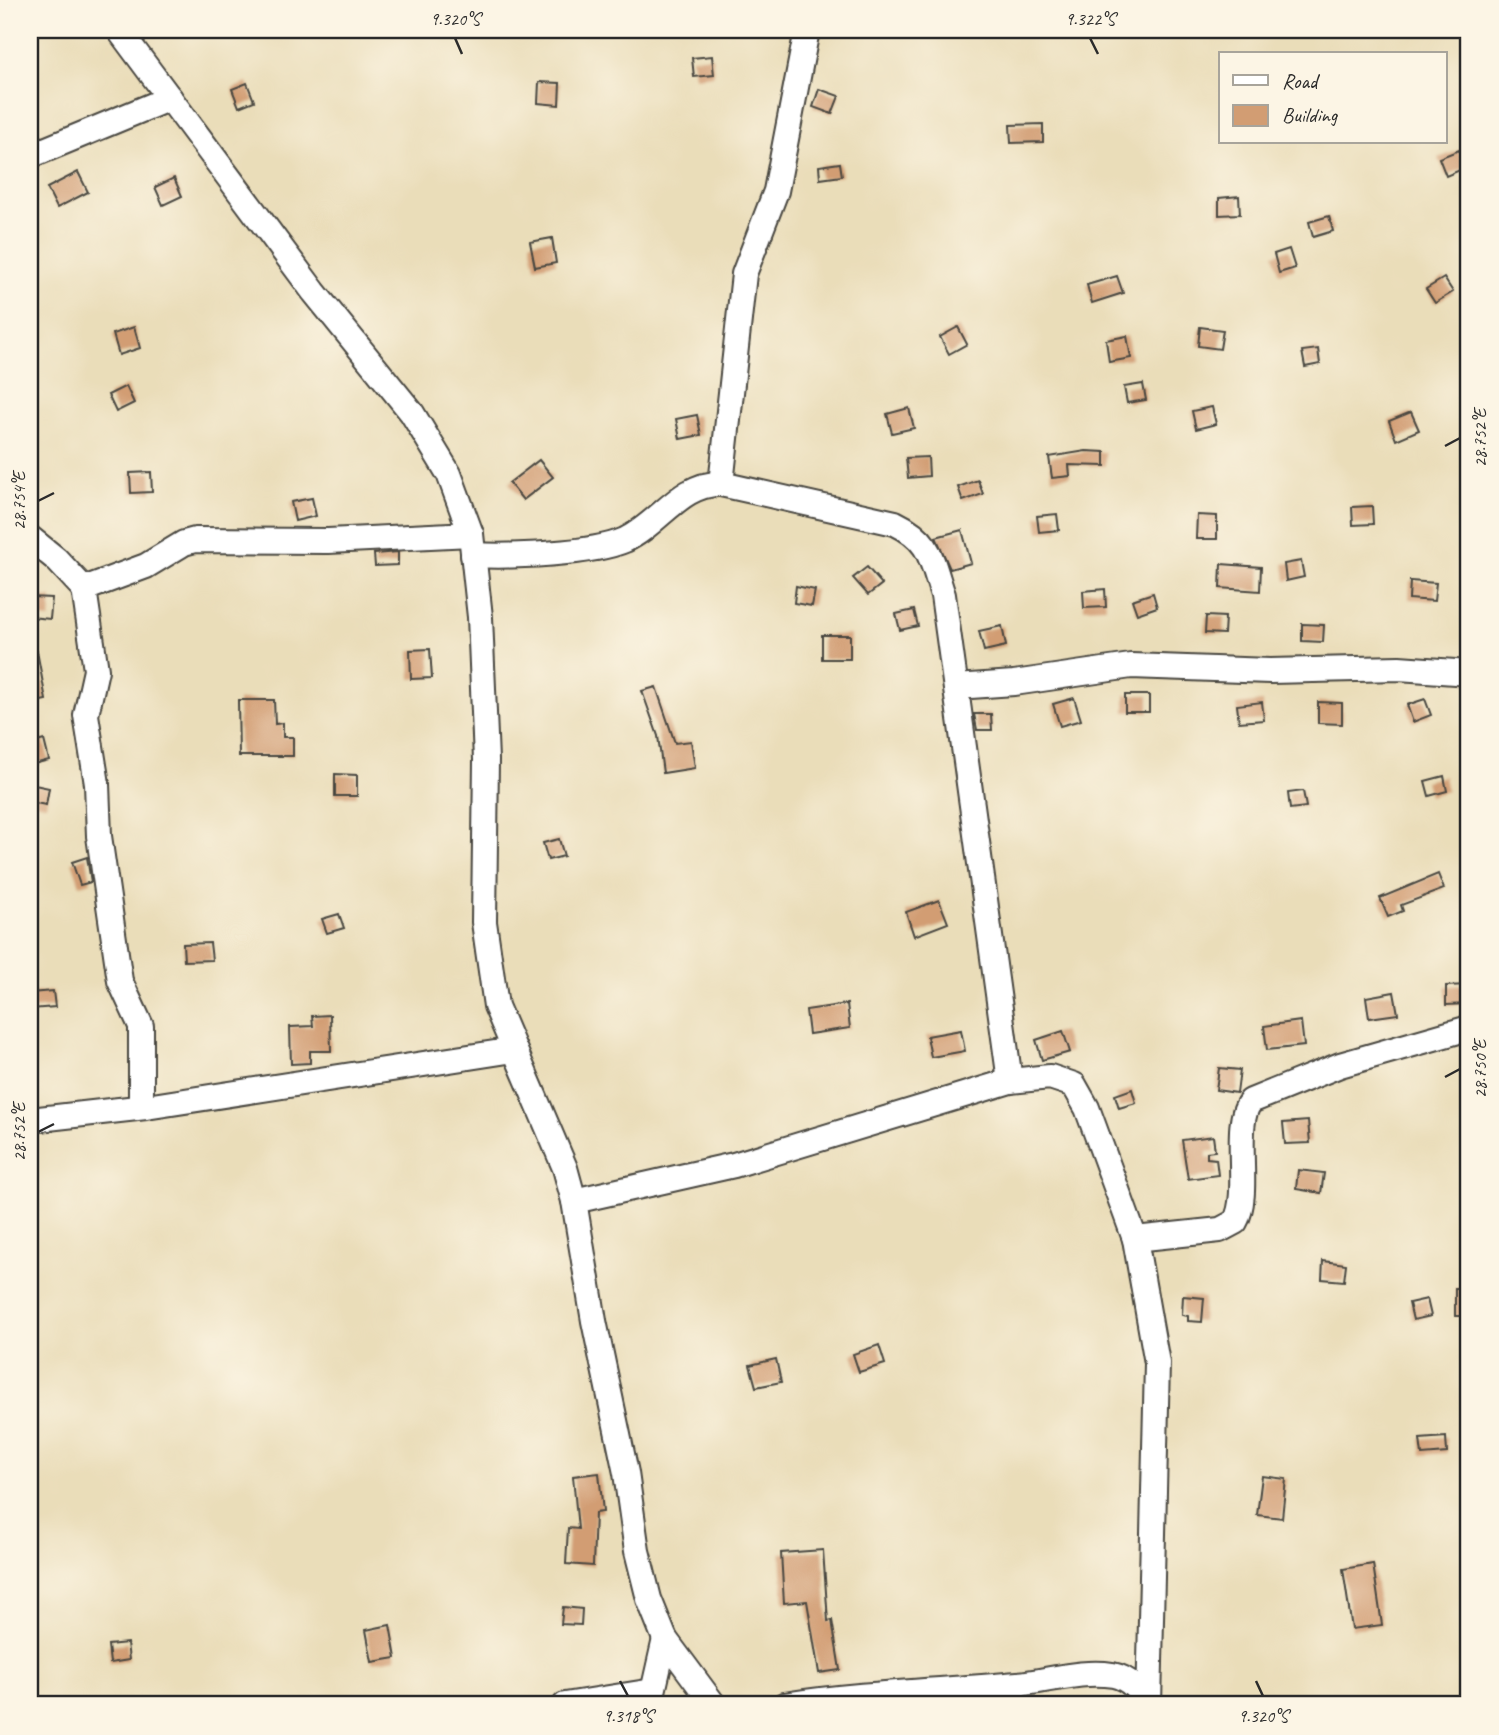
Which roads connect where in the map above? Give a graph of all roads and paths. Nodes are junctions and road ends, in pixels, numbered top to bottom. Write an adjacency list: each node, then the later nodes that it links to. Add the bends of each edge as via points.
1 (119, 30): 3 (street)
2 (807, 30): 5 (street, via 776,191 744,274)
3 (170, 98): 4 (street); 7 (street, via 314,292 412,413 449,474)
4 (30, 156)
5 (721, 484): 7 (street, via 693,488 622,541 498,556); 10 (street, via 895,523 915,533 929,553 943,595)
6 (30, 538): 8 (street)
7 (472, 545): 8 (street, via 195,540 146,566); 12 (street, via 486,760 484,922 496,1006)
8 (84, 589): 14 (street, via 96,670 86,715 97,784 99,835 120,981 141,1026)
9 (1469, 673): 10 (street, via 1399,668 1270,671 1131,666)
10 (956, 687): 13 (street)
11 (1469, 1028): 17 (street, via 1340,1065 1251,1101 1244,1112 1241,1194 1235,1222 1220,1230)
12 (514, 1050): 14 (street); 16 (street, via 565,1168)
13 (1010, 1081): 16 (street, via 734,1165); 17 (street, via 1050,1077 1074,1085 1087,1108)
14 (141, 1107): 15 (street)
15 (30, 1120)
16 (574, 1201): 18 (street, via 637,1551)
17 (1135, 1238): 23 (street, via 1157,1363)
18 (665, 1639): 19 (street); 21 (street)
19 (652, 1698): 20 (street)
20 (565, 1705)
21 (714, 1705)
22 (784, 1705): 23 (street, via 1082,1674 1114,1675 1127,1681)
23 (1148, 1705)

